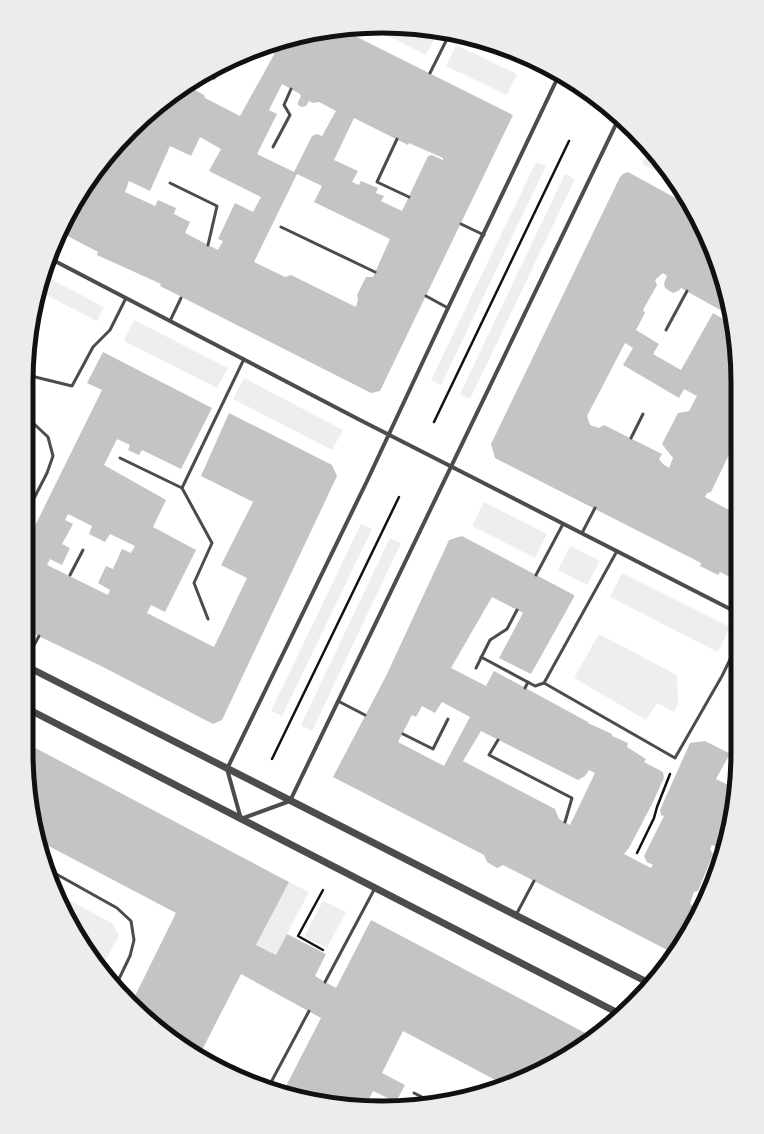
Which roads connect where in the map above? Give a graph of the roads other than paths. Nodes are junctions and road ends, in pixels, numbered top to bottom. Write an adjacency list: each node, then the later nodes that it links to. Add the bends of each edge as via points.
1 (447, 39): 2 (lane)
2 (430, 73)
3 (557, 81): 12 (street)
4 (291, 89): 7 (lane, via 284,105 290,115)
5 (616, 124): 30 (street)
6 (397, 139): 9 (lane, via 377,182)
7 (273, 147)
8 (170, 182): 13 (lane, via 217,206)
9 (409, 197)
10 (461, 224): 12 (lane)
11 (281, 227): 15 (lane)
12 (484, 235): 20 (street)
13 (208, 245)
14 (55, 261): 18 (street)
15 (375, 272)
16 (687, 291): 22 (lane)
17 (426, 296): 20 (lane)
18 (126, 298): 21 (street); 24 (lane, via 110,330 93,347 72,386)
19 (182, 298): 21 (lane)
20 (448, 308): 27 (street)
21 (170, 321): 23 (street)
22 (666, 330)
23 (244, 359): 27 (street); 31 (lane)
24 (33, 377)
25 (643, 414): 28 (lane)
26 (33, 423): 32 (lane, via 48,437 53,456)
27 (389, 434): 30 (street); 58 (street)
28 (631, 438)
29 (120, 458): 31 (lane)
30 (452, 466): 34 (street); 52 (street)
31 (182, 488): 42 (lane, via 212,543 194,583)
32 (33, 500)
33 (595, 508): 35 (lane)
34 (563, 524): 35 (street); 39 (lane)
35 (582, 533): 37 (street)
36 (83, 550): 38 (lane)
37 (617, 551): 40 (street); 50 (lane)
38 (70, 575)
39 (536, 575)
40 (731, 609)
41 (518, 610): 45 (lane, via 507,629 490,640)
42 (208, 619)
43 (39, 636): 44 (lane)
44 (33, 647)
45 (482, 657): 47 (lane); 49 (lane)
46 (731, 657): 50 (lane, via 675,758)
47 (476, 668)
48 (33, 670): 58 (street)
49 (528, 682): 50 (lane, via 534,686); 51 (lane)
50 (544, 683)
51 (525, 688)
52 (338, 701): 54 (lane); 59 (street)
53 (33, 712): 60 (street)
54 (365, 715)
55 (448, 719): 56 (lane, via 433,749)
56 (403, 734)
57 (498, 740): 61 (lane, via 489,755 572,798)
58 (227, 768): 59 (street); 60 (street)
59 (290, 801): 60 (street); 65 (street)
60 (241, 819): 64 (street)
61 (565, 822)
62 (56, 874): 66 (lane, via 117,908 131,921 134,940 130,956)
63 (534, 881): 65 (lane)
64 (375, 888): 68 (lane); 70 (street)
65 (516, 915): 67 (street)
66 (118, 980)
67 (645, 981)
68 (325, 982)
69 (309, 1011): 71 (lane)
70 (615, 1011)
71 (271, 1082)
72 (414, 1093): 73 (lane)
73 (425, 1098)

